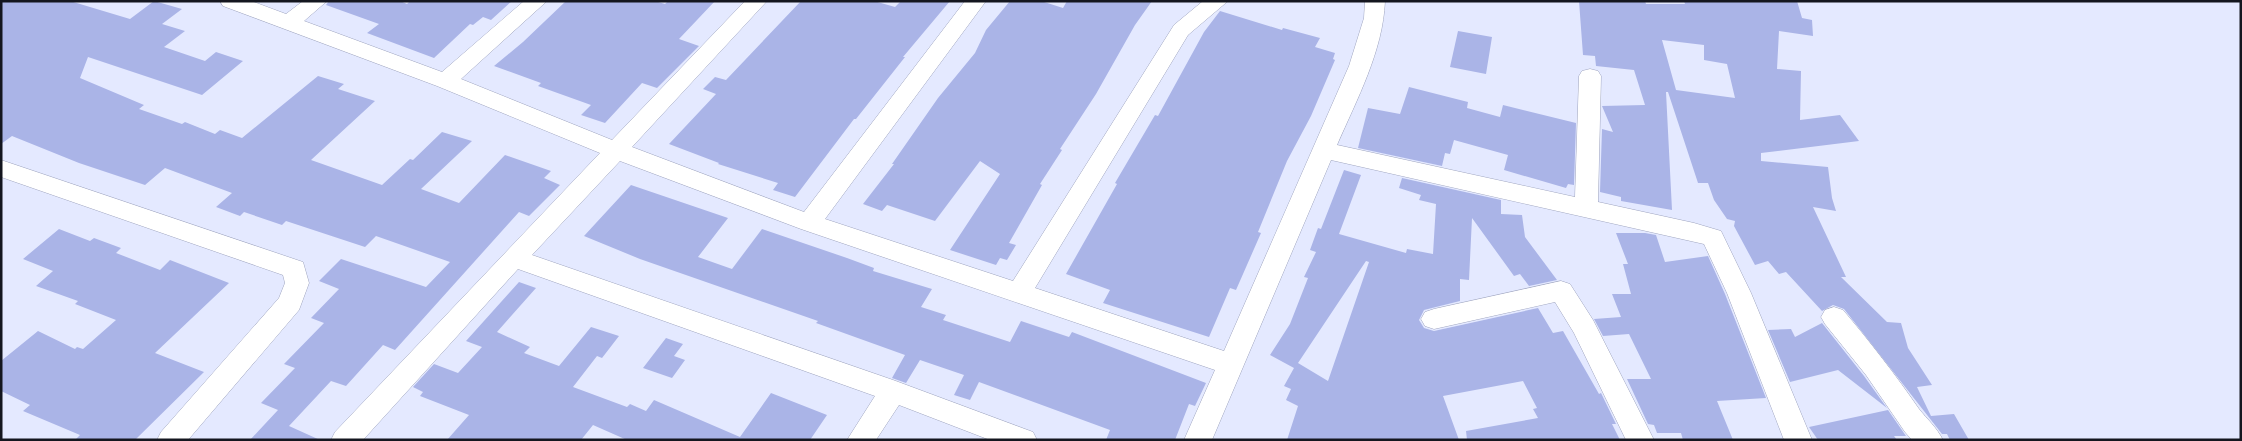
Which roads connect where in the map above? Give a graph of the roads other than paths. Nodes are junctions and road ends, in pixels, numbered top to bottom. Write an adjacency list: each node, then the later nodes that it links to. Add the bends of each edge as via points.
1 (230, 1): 8 (street)
2 (317, 1): 8 (street)
3 (537, 1): 10 (street)
4 (757, 1): 11 (street)
5 (976, 1): 15 (street)
6 (1218, 1): 17 (street, via 1181,30)
7 (1375, 1): 12 (street, via 1374,18 1360,66)
8 (289, 22): 10 (street)
9 (1590, 76): 14 (street)
10 (445, 81): 11 (street)
11 (615, 150): 15 (street); 16 (street)
12 (1324, 150): 14 (street); 20 (street)
13 (1, 168): 22 (street, via 294,269 297,283 290,302)
14 (1586, 208): 28 (street, via 1714,238)
15 (809, 223): 17 (street)
16 (514, 258): 21 (street); 23 (street)
17 (1019, 293): 20 (street)
18 (1834, 317): 29 (street)
19 (1434, 320): 27 (street, via 1561,291 1584,327)
20 (1231, 364): 26 (street)
21 (893, 392): 24 (street); 25 (street)
22 (171, 440)
23 (345, 440)
24 (861, 440)
25 (1023, 440)
26 (1198, 440)
27 (1640, 440)
28 (1798, 440)
29 (1929, 440)

